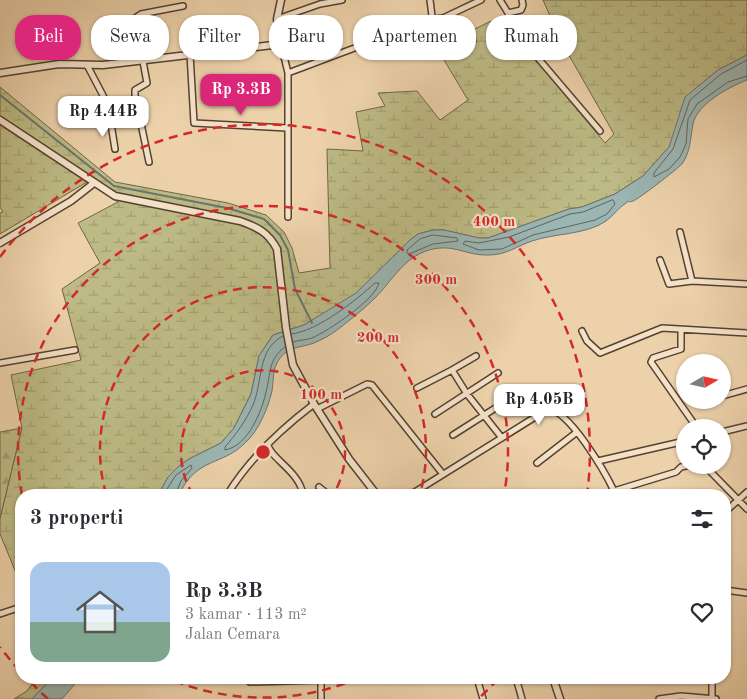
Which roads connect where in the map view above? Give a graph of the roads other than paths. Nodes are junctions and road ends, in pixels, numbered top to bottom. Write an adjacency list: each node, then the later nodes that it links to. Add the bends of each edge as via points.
1 (281, 0): 9 (street)
2 (342, 0): 10 (street)
3 (430, 0): 11 (street)
4 (481, 0): 12 (street)
5 (500, 0): 8 (street)
6 (522, 0): 8 (street, via 521,10)
7 (183, 6): 17 (street, via 136,15)
8 (508, 13): 23 (street, via 515,31)
9 (278, 15)
10 (288, 15)
11 (432, 15)
12 (449, 15)
13 (353, 49): 20 (street)
14 (179, 56): 17 (street)
15 (190, 60): 22 (street, via 194,123)
16 (285, 60): 20 (street)
17 (143, 61): 18 (street); 25 (street, via 147,83 134,92)
18 (87, 65): 19 (street, via 59,64); 24 (street, via 108,105)
19 (0, 73)
20 (288, 73): 22 (street)
21 (0, 120): 26 (street)
22 (288, 128): 27 (street)
23 (600, 131)
24 (115, 149)
25 (149, 162)
26 (94, 183): 29 (street); 46 (street, via 115,196 240,220 265,232 277,248 290,353)
27 (288, 217)
28 (680, 232): 31 (street)
29 (0, 243)
30 (660, 260): 31 (street, via 669,284)
31 (692, 281): 32 (street)
32 (747, 284)
33 (681, 330): 34 (street, via 662,328 601,352 591,347); 35 (street); 49 (street, via 681,349 653,358 651,362)
34 (582, 331)
35 (747, 333)
36 (75, 350): 38 (street)
37 (476, 356): 39 (street)
38 (0, 363)
39 (452, 370): 41 (street); 44 (street)
40 (498, 373): 44 (street)
41 (417, 388)
42 (747, 389): 43 (street)
43 (731, 393)
44 (467, 394): 47 (street); 48 (street)
45 (516, 395): 48 (street)
46 (315, 407): 56 (street, via 288,423); 60 (street, via 367,384 372,385); 66 (street)
47 (435, 414)
48 (484, 415): 53 (street); 54 (street)
49 (690, 419)
50 (747, 426): 51 (street)
51 (731, 430)
52 (577, 432): 54 (street, via 556,410 548,409); 57 (street); 58 (street)
53 (453, 435)
54 (502, 438): 60 (street)
55 (676, 443): 57 (street)
56 (268, 444): 63 (street); 64 (street, via 270,452 298,478)
57 (598, 461): 68 (street)
58 (537, 463)
59 (676, 472): 69 (street)
60 (442, 473): 67 (street)
61 (713, 474): 70 (street)
62 (319, 486): 65 (street)
63 (231, 489)
64 (302, 489)
65 (322, 489)
66 (372, 489)
67 (419, 489)
68 (611, 489)
69 (625, 489)
70 (727, 489)
71 (747, 492): 73 (street)
72 (731, 493): 73 (street)
73 (739, 501): 74 (street); 75 (street)
74 (731, 507)
75 (747, 509)
76 (731, 591): 77 (street)
77 (747, 593)
78 (15, 609): 79 (street)
79 (0, 614)
80 (321, 684): 87 (street)
81 (479, 684): 85 (street)
82 (518, 684): 89 (street)
83 (555, 684): 90 (street)
84 (712, 684): 86 (street)
85 (482, 697): 88 (street)
86 (712, 698): 91 (street, via 681,696); 92 (street)
87 (321, 699)
88 (474, 699)
89 (522, 699)
90 (560, 699)
91 (659, 699)
92 (716, 699)

